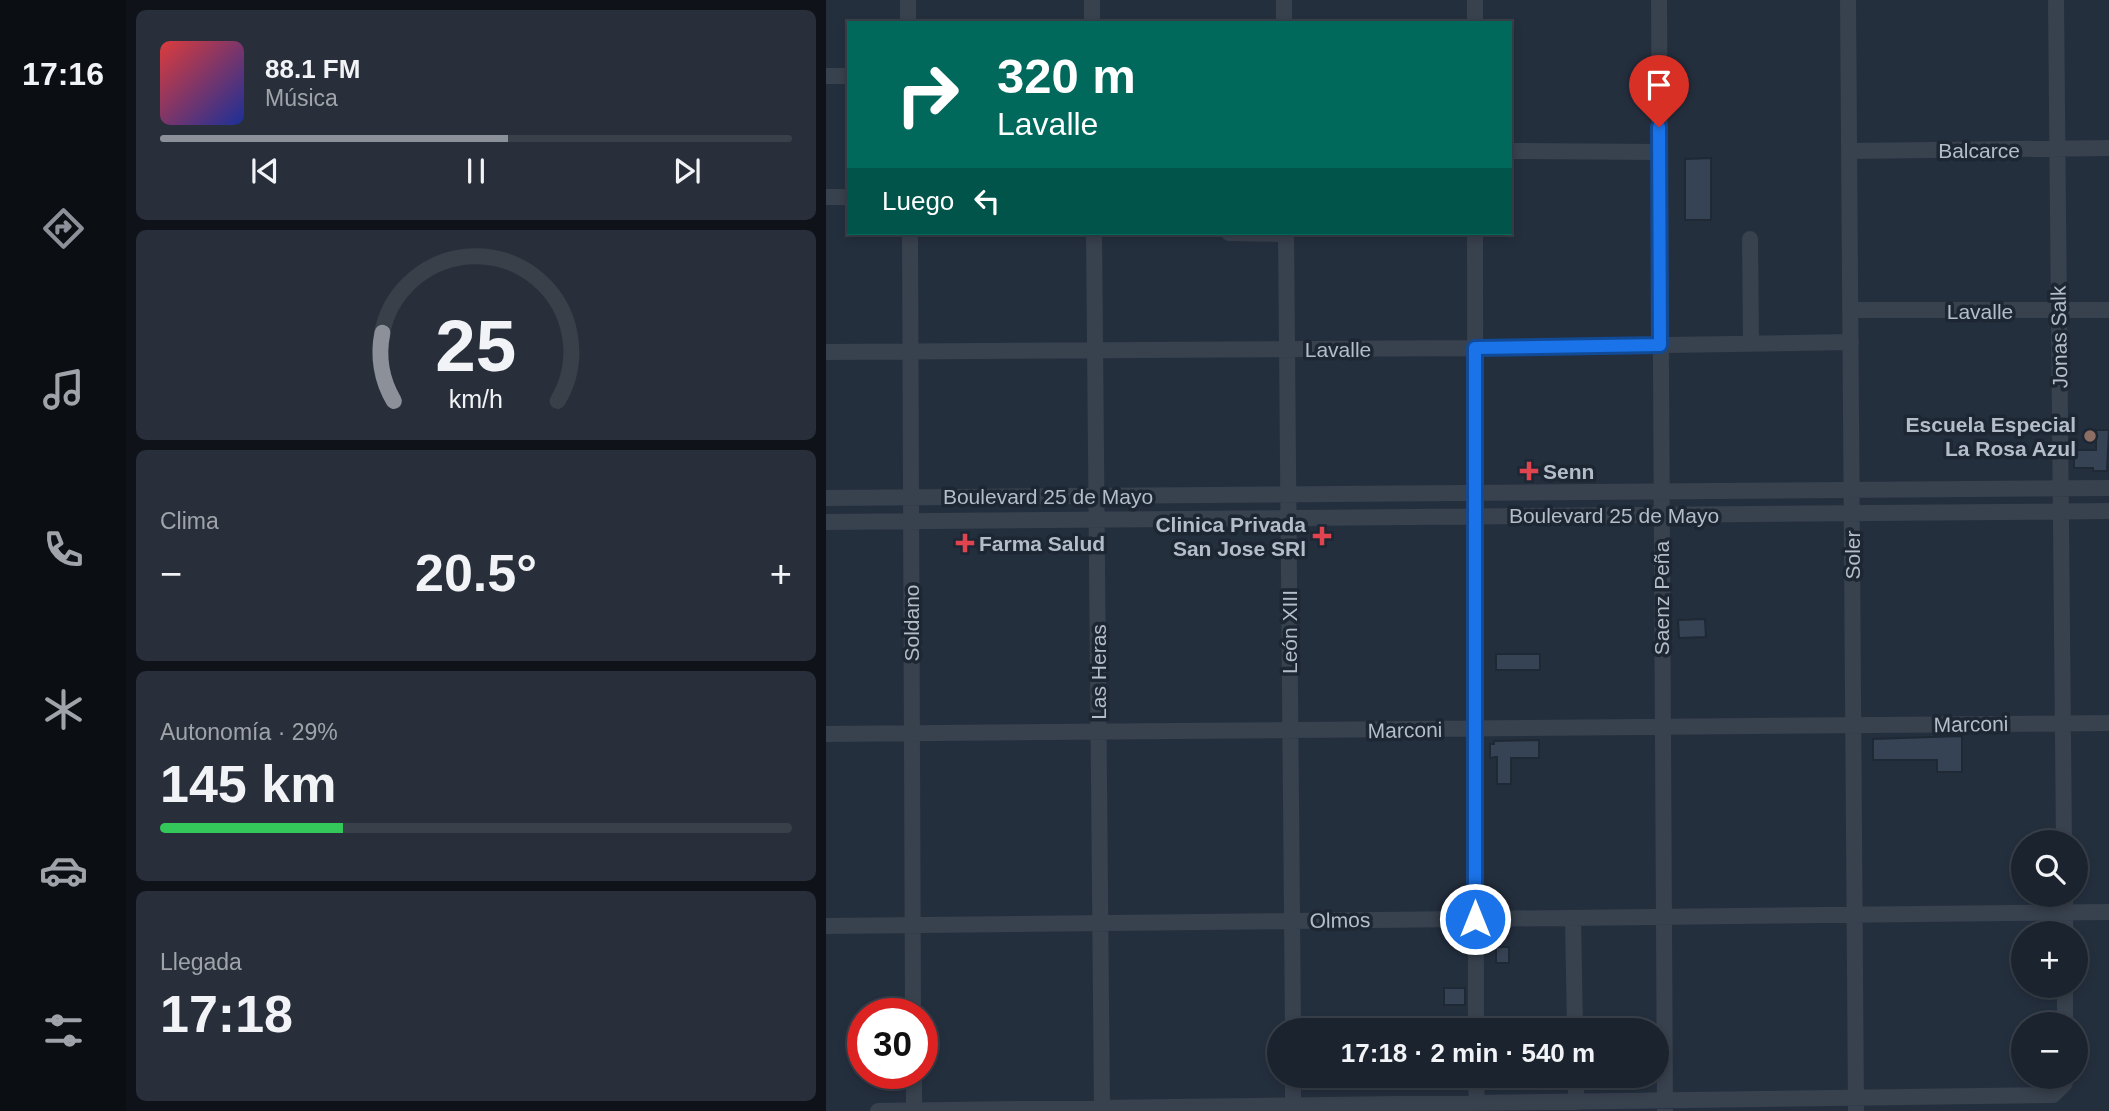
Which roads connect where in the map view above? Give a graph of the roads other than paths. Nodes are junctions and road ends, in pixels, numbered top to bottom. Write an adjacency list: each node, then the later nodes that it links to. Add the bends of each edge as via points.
1 (908, 0): 8 (street)
2 (1092, 0): 9 (street)
3 (1284, 0): 10 (street)
4 (1475, 0): 11 (street)
5 (1659, 0): 18 (street, Saenz Peña)
6 (1848, 0): 17 (street, Soler)
7 (2056, 0): 15 (street, Jonas Salk)
8 (908, 21)
9 (1092, 21)
10 (1284, 21)
11 (1475, 21)
12 (826, 76): 13 (street)
13 (847, 76)
14 (2109, 148): 15 (street, Balcarce)
15 (2056, 149): 17 (street, Balcarce); 28 (street, Jonas Salk)
16 (1512, 150): 18 (street)
17 (1849, 150): 26 (street, Soler)
18 (1659, 152): 31 (street, Saenz Peña)
19 (826, 197): 20 (street)
20 (847, 197)
21 (909, 235): 35 (street, Soldano)
22 (1094, 235): 34 (street, Las Heras)
23 (1286, 235): 33 (street, León XIII)
24 (1475, 235): 32 (street)
25 (1750, 239): 30 (street)
26 (1850, 310): 28 (street, Lavalle); 29 (street, Soler)
27 (2109, 310): 28 (street, Lavalle)
28 (2059, 312): 37 (street, Jonas Salk)
29 (1851, 342): 30 (street, Lavalle); 39 (street, Soler)
30 (1751, 344): 31 (street, Lavalle)
31 (1660, 345): 32 (street, Lavalle); 40 (street, Saenz Peña)
32 (1475, 348): 33 (street, Lavalle); 41 (street)
33 (1287, 349): 34 (street, Lavalle); 42 (street, León XIII)
34 (1095, 350): 35 (street, Lavalle); 43 (street, Las Heras)
35 (910, 351): 36 (street, Lavalle); 44 (street, Soldano)
36 (826, 352)
37 (2061, 488): 38 (street, Boulevard 25 de Mayo); 39 (street, Boulevard 25 de Mayo); 47 (street, Jonas Salk)
38 (2109, 488)
39 (1852, 489): 40 (street, Boulevard 25 de Mayo); 48 (street, Soler)
40 (1661, 491): 41 (street, Boulevard 25 de Mayo); 49 (street, Saenz Peña)
41 (1475, 493): 42 (street, Boulevard 25 de Mayo); 50 (street)
42 (1288, 494): 43 (street, Boulevard 25 de Mayo); 51 (street, León XIII)
43 (1096, 496): 44 (street, Boulevard 25 de Mayo); 52 (street, Las Heras)
44 (911, 497): 45 (street, Boulevard 25 de Mayo); 53 (street, Soldano)
45 (826, 498)
46 (2109, 511): 47 (street, Boulevard 25 de Mayo)
47 (2061, 512): 48 (street, Boulevard 25 de Mayo); 55 (street, Jonas Salk)
48 (1852, 513): 49 (street, Boulevard 25 de Mayo); 57 (street, Soler)
49 (1661, 515): 50 (street, Boulevard 25 de Mayo); 58 (street, Saenz Peña)
50 (1475, 517): 51 (street, Boulevard 25 de Mayo); 59 (street)
51 (1288, 518): 52 (street, Boulevard 25 de Mayo); 60 (street, León XIII)
52 (1097, 519): 53 (street, Boulevard 25 de Mayo); 61 (street, Las Heras)
53 (911, 521): 54 (street, Boulevard 25 de Mayo); 62 (street, Soldano)
54 (826, 522)
55 (2063, 723): 56 (street, Marconi); 57 (street, Marconi); 64 (street, Jonas Salk)
56 (2109, 723)
57 (1854, 725): 58 (street, Marconi); 68 (street, Soler)
58 (1662, 727): 59 (street, Marconi); 69 (street, Saenz Peña)
59 (1475, 729): 60 (street, Marconi); 71 (street)
60 (1290, 731): 61 (street, Marconi); 72 (street, León XIII)
61 (1098, 732): 62 (street, Marconi); 74 (street, Las Heras)
62 (912, 733): 63 (street, Marconi); 75 (street, Soldano)
63 (826, 734)
64 (2064, 830)
65 (2065, 907): 66 (street)
66 (2065, 912): 67 (street, Olmos); 68 (street, Olmos); 73 (street)
67 (2109, 912)
68 (1855, 915): 69 (street, Olmos); 87 (street, Soler)
69 (1664, 917): 70 (street, Olmos); 88 (street, Saenz Peña)
70 (1573, 918): 71 (street, Olmos); 80 (street)
71 (1475, 919): 72 (street, Olmos); 79 (street)
72 (1292, 921): 74 (street, Olmos); 78 (street, León XIII)
73 (2065, 921)
74 (1100, 923): 75 (street, Olmos); 92 (street, Las Heras)
75 (913, 925): 76 (street, Olmos); 77 (street, Soldano)
76 (826, 926)
77 (913, 998)
78 (1293, 1018)
79 (1476, 1018)
80 (1575, 1018)
81 (1293, 1088): 91 (street)
82 (1476, 1088): 90 (street)
83 (1576, 1088): 86 (street)
84 (914, 1089): 94 (street)
85 (2058, 1089): 87 (street, via 2053,1095)
86 (1576, 1102): 88 (street); 90 (street)
87 (1856, 1105): 89 (street)
88 (1665, 1106): 89 (street)
89 (1760, 1106)
90 (1477, 1107): 91 (street)
91 (1293, 1108): 92 (street)
92 (1102, 1110): 94 (street)
93 (878, 1111): 94 (street)
94 (914, 1111)

